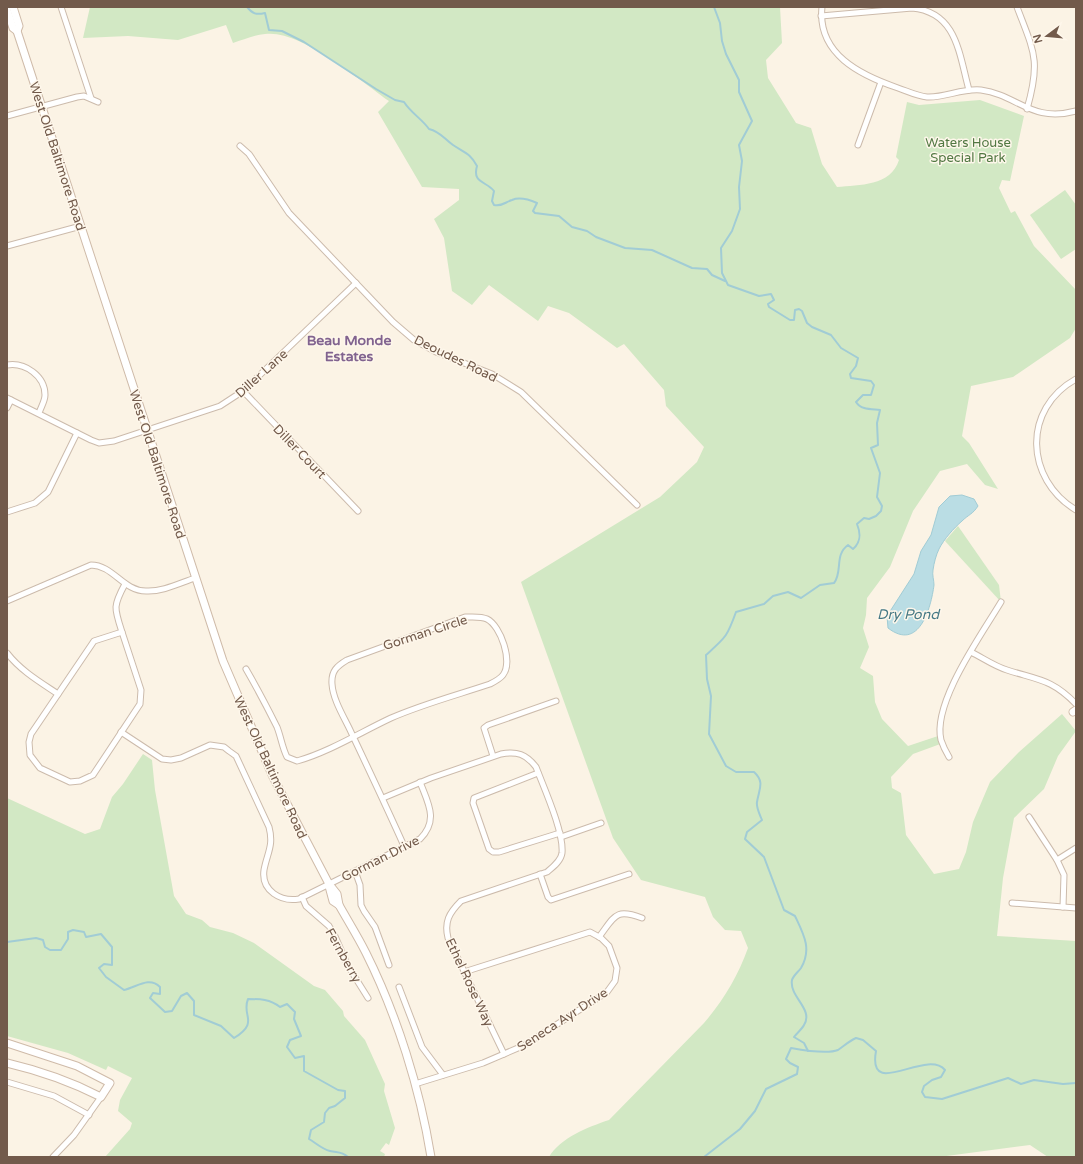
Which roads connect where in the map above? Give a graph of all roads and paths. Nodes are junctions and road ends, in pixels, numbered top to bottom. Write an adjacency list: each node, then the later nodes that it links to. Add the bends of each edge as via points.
1 (13, 7): 7 (street, West Old Baltimore Road, via 19,26)
2 (62, 7): 10 (street)
3 (822, 7): 6 (street)
4 (1017, 7): 13 (street, via 1031,41 1035,59 1035,76)
5 (7, 10): 7 (street, West Old Baltimore Road, via 13,28)
6 (821, 16): 8 (street, via 824,29 839,57 854,70); 9 (street, via 912,8 935,15 945,21 954,34)
7 (17, 31): 12 (street, West Old Baltimore Road)
8 (881, 82): 9 (street, via 924,97); 16 (street)
9 (969, 90): 13 (street, via 993,92)
10 (90, 98): 11 (street); 12 (street, via 77,97)
11 (98, 102)
12 (42, 107): 15 (street); 18 (street, West Old Baltimore Road)
13 (1027, 109): 14 (street, via 1052,114)
14 (1076, 111)
15 (7, 116)
16 (858, 145)
17 (240, 146): 20 (street, Deoudes Road, via 249,154 289,213)
18 (81, 226): 19 (street); 27 (street, West Old Baltimore Road)
19 (7, 246)
20 (356, 283): 23 (street, Diller Lane); 29 (street, Deoudes Road, via 414,340 436,352 491,373 521,392)
21 (7, 366): 26 (street, via 26,368 40,378 45,396)
22 (1076, 379): 30 (street, via 1052,400 1040,420 1035,444 1040,469 1052,488)
23 (243, 391): 27 (street, Diller Lane, via 220,406); 31 (street, Diller Court)
24 (9, 399): 25 (street); 26 (street, Diller Lane)
25 (7, 408)
26 (39, 413): 28 (street, Diller Lane)
27 (147, 430): 28 (street, Diller Lane, via 107,443 99,443); 33 (street, West Old Baltimore Road)
28 (77, 433): 32 (street, via 48,492 35,503)
29 (637, 505)
30 (1076, 510)
31 (358, 511)
32 (7, 512)
33 (195, 578): 34 (street, via 146,591); 60 (street, West Old Baltimore Road, via 223,661 254,734 273,777)
34 (125, 584): 35 (street, via 108,570 91,565); 37 (street, via 116,601 116,615)
35 (7, 601)
36 (1001, 602): 38 (street)
37 (122, 632): 41 (street, via 94,641); 44 (street, via 141,690 140,704)
38 (971, 652): 43 (street, via 1007,670 1050,683 1066,693); 47 (street, via 953,684 941,715 941,740)
39 (7, 653): 41 (street, via 14,662)
40 (246, 669): 45 (street, via 277,728 287,757 302,760)
41 (58, 694): 44 (street, via 31,734 29,742 30,756 40,768 70,782 80,781 93,775)
42 (556, 702): 46 (street, via 484,728)
43 (1076, 704)
44 (121, 732): 61 (street, via 162,759 181,758 210,745 224,747 236,756 272,838 264,871 267,886 277,897 283,899)
45 (353, 736): 45 (street, Gorman Circle, via 334,694 332,674 337,666 371,650 465,617 487,619 496,627 507,656 503,675 495,681 393,717); 50 (street, Gorman Circle)
46 (493, 756): 48 (street, Ethel Rose Way, via 513,752 521,754 530,759); 49 (street, Ethel Rose Way)
47 (949, 757)
48 (538, 773): 53 (street, Ethel Rose Way); 53 (street, via 474,798 473,804 489,849 499,852)
49 (420, 782): 50 (street, Ethel Rose Way); 54 (street, Gorman Drive, via 431,813 428,831 420,839)
50 (383, 798): 54 (street, Gorman Circle)
51 (1029, 817): 56 (street)
52 (601, 823): 53 (street)
53 (561, 835): 58 (street, Ethel Rose Way, via 562,854 555,865)
54 (404, 846): 57 (street, Gorman Drive)
55 (1076, 848): 56 (street)
56 (1057, 860): 63 (street, via 1064,875)
57 (355, 871): 60 (street, Gorman Drive); 67 (street, via 360,885 361,905 375,927)
58 (540, 874): 59 (street, via 546,894 551,900); 68 (street, Ethel Rose Way, via 461,901 451,912 446,928 448,938)
59 (629, 874)
60 (329, 884): 61 (street, Gorman Drive); 76 (street, West Old Baltimore Road, via 333,901 339,905 372,967 391,1013)
61 (302, 897): 70 (street, Fernberry, via 306,906 329,926 348,966)
62 (1012, 903): 63 (street)
63 (1063, 907): 64 (street)
64 (1076, 908)
65 (642, 918): 66 (street, via 626,912 616,916)
66 (599, 937): 68 (street, via 590,932 578,935); 72 (street, Seneca Ayr Drive, via 609,946 616,968 615,981 607,992 525,1045)
67 (389, 965)
68 (464, 972): 72 (street, Ethel Rose Way)
69 (399, 987): 74 (street, via 422,1047)
70 (368, 998)
71 (7, 1043): 77 (street, via 77,1066 110,1083)
72 (504, 1054): 74 (street, Seneca Ayr Drive)
73 (7, 1063): 77 (street, via 44,1072)
74 (443, 1075): 76 (street, Seneca Ayr Drive)
75 (7, 1082): 78 (street, via 54,1096)
76 (414, 1084): 80 (street, West Old Baltimore Road, via 425,1124)
77 (101, 1097): 78 (street)
78 (89, 1115): 79 (street)
79 (53, 1157)
80 (430, 1157)

